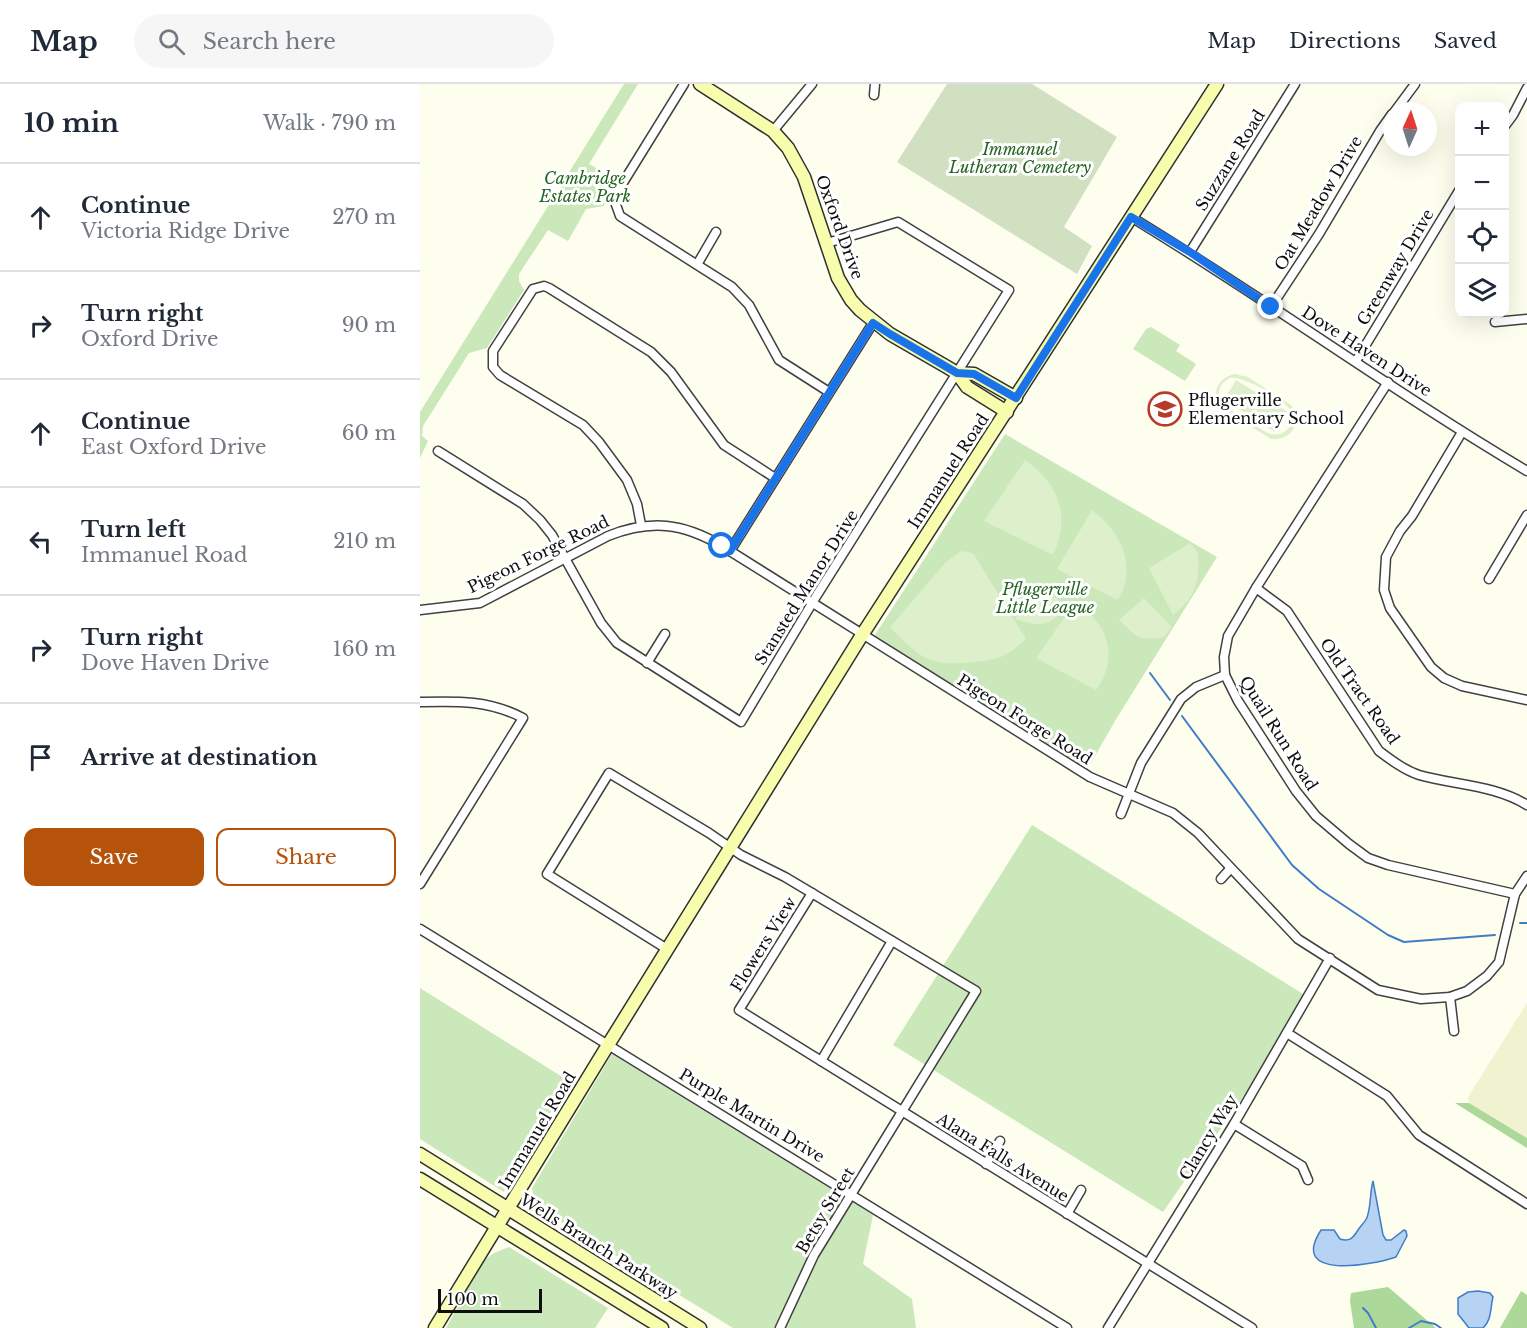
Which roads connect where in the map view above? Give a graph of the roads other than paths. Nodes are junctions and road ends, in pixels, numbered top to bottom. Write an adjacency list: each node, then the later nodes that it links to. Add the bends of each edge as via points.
1 (684, 84): 19 (street, via 616,194 615,202 620,216)
2 (700, 84): 13 (street, Oxford Drive)
3 (812, 84): 13 (street)
4 (875, 84): 9 (street)
5 (1217, 84): 15 (street, Immanuel Road)
6 (1295, 84): 18 (street, Suzzane Road)
7 (1415, 84): 10 (street, Oat Meadow Drive)
8 (1527, 88): 11 (street)
9 (874, 95)
10 (1401, 102)
11 (1509, 121)
12 (1383, 126): 20 (street, Oat Meadow Drive)
13 (773, 131): 17 (street, Oxford Drive, via 804,177)
14 (1455, 197): 24 (street, Greenway Drive)
15 (1131, 217): 18 (street, Dove Haven Drive); 28 (street, Immanuel Road)
16 (716, 232): 19 (street)
17 (827, 243): 23 (street, Oxford Drive, via 844,289); 25 (street, Stansted Manor Drive, via 898,222 1009,290)
18 (1190, 252): 20 (street, Dove Haven Drive)
19 (698, 263): 27 (street, via 741,295 779,360)
20 (1271, 307): 24 (street, Dove Haven Drive)
21 (1527, 319): 22 (street)
22 (1495, 322)
23 (873, 323): 25 (street, Oxford Drive); 27 (street)
24 (1356, 361): 26 (street, Dove Haven Drive)
25 (957, 373): 28 (street, via 974,374); 29 (street, via 967,387); 40 (street, Stansted Manor Drive)
26 (1388, 382): 30 (street, Dove Haven Drive); 39 (street, Quail Run Road)
27 (829, 392): 33 (street)
28 (1016, 398): 29 (street, Immanuel Road)
29 (1007, 412): 43 (street, Immanuel Road)
30 (1462, 432): 32 (street, Dove Haven Drive); 46 (street, via 1386,558 1384,590 1390,608 1431,667 1444,678 1462,686)
31 (438, 451): 37 (street, Stansted Manor Drive, via 523,504)
32 (1527, 471)
33 (775, 478): 35 (street, via 724,445 671,372 651,352 549,288 533,289 493,351 494,368 583,425 599,442 627,480); 36 (street)
34 (1527, 515): 38 (street)
35 (641, 525): 36 (street, Pigeon Forge Road, via 690,530); 37 (street, Pigeon Forge Road)
36 (730, 551): 40 (street, Pigeon Forge Road)
37 (566, 557): 41 (street, Pigeon Forge Road, via 480,603); 44 (street, Stansted Manor Drive, via 617,644)
38 (1489, 579)
39 (1256, 588): 45 (street, Quail Run Road, via 1228,636); 49 (street, Old Tract Road, via 1287,610 1379,751 1417,774 1496,791)
40 (812, 604): 43 (street, Pigeon Forge Road); 44 (street, Stansted Manor Drive, via 741,722)
41 (420, 610)
42 (665, 634): 44 (street)
43 (862, 635): 48 (street, Pigeon Forge Road, via 1090,777); 51 (street, Immanuel Road)
44 (646, 663)
45 (1226, 675): 48 (street, via 1196,687 1181,699 1141,763); 57 (street, Quail Run Road, via 1238,701 1296,791 1316,816 1349,844 1388,866)
46 (1527, 700)
47 (420, 702): 55 (street, via 486,703 523,718)
48 (1128, 793): 50 (street); 52 (street, Pigeon Forge Road, via 1173,813)
49 (1527, 805)
50 (1121, 814)
51 (730, 848): 56 (street); 60 (street, Immanuel Road); 60 (street, via 609,773 596,793 547,874)
52 (1230, 868): 54 (street); 61 (street, Pigeon Forge Road, via 1298,939)
53 (1527, 876): 57 (street, Pigeon Forge Road)
54 (1221, 879)
55 (420, 884)
56 (812, 893): 59 (street); 63 (street, Flowers View)
57 (1515, 894): 62 (street, Pigeon Forge Road, via 1499,962 1467,991)
58 (420, 929): 66 (street, Purple Martin Drive)
59 (892, 941): 67 (street); 68 (street, Betsy Street, via 976,991)
60 (667, 949): 66 (street, Immanuel Road)
61 (1330, 958): 62 (street, Pigeon Forge Road, via 1378,990 1421,999); 65 (street, Clancy Way)
62 (1450, 997): 64 (street)
63 (739, 1010): 67 (street, Alana Falls Avenue)
64 (1454, 1031)
65 (1287, 1033): 69 (street, Clancy Way); 77 (street, via 1387,1096 1419,1135)
66 (608, 1045): 76 (street, Purple Martin Drive); 78 (street, Immanuel Road)
67 (821, 1061): 68 (street, Alana Falls Avenue)
68 (903, 1112): 72 (street, Alana Falls Avenue); 76 (street, Betsy Street)
69 (1234, 1124): 74 (street, via 1302,1166); 81 (street, Clancy Way)
70 (999, 1141): 72 (street)
71 (420, 1154): 78 (street, Wells Branch Parkway)
72 (986, 1164): 79 (street, Alana Falls Avenue)
73 (420, 1179): 80 (street)
74 (1308, 1180)
75 (1081, 1191): 79 (street)
76 (851, 1193): 85 (street, Betsy Street, via 814,1254); 86 (street, Purple Martin Drive)
77 (1527, 1204)
78 (508, 1209): 80 (street, Immanuel Road); 84 (street, Wells Branch Parkway)
79 (1067, 1214): 81 (street, Alana Falls Avenue)
80 (497, 1226): 82 (street, Immanuel Road); 83 (street)
81 (1148, 1264): 87 (street, Clancy Way); 88 (street, Alana Falls Avenue)
82 (435, 1328)
83 (662, 1328)
84 (700, 1328)
85 (780, 1328)
86 (1067, 1328)
87 (1108, 1328)
88 (1252, 1328)

